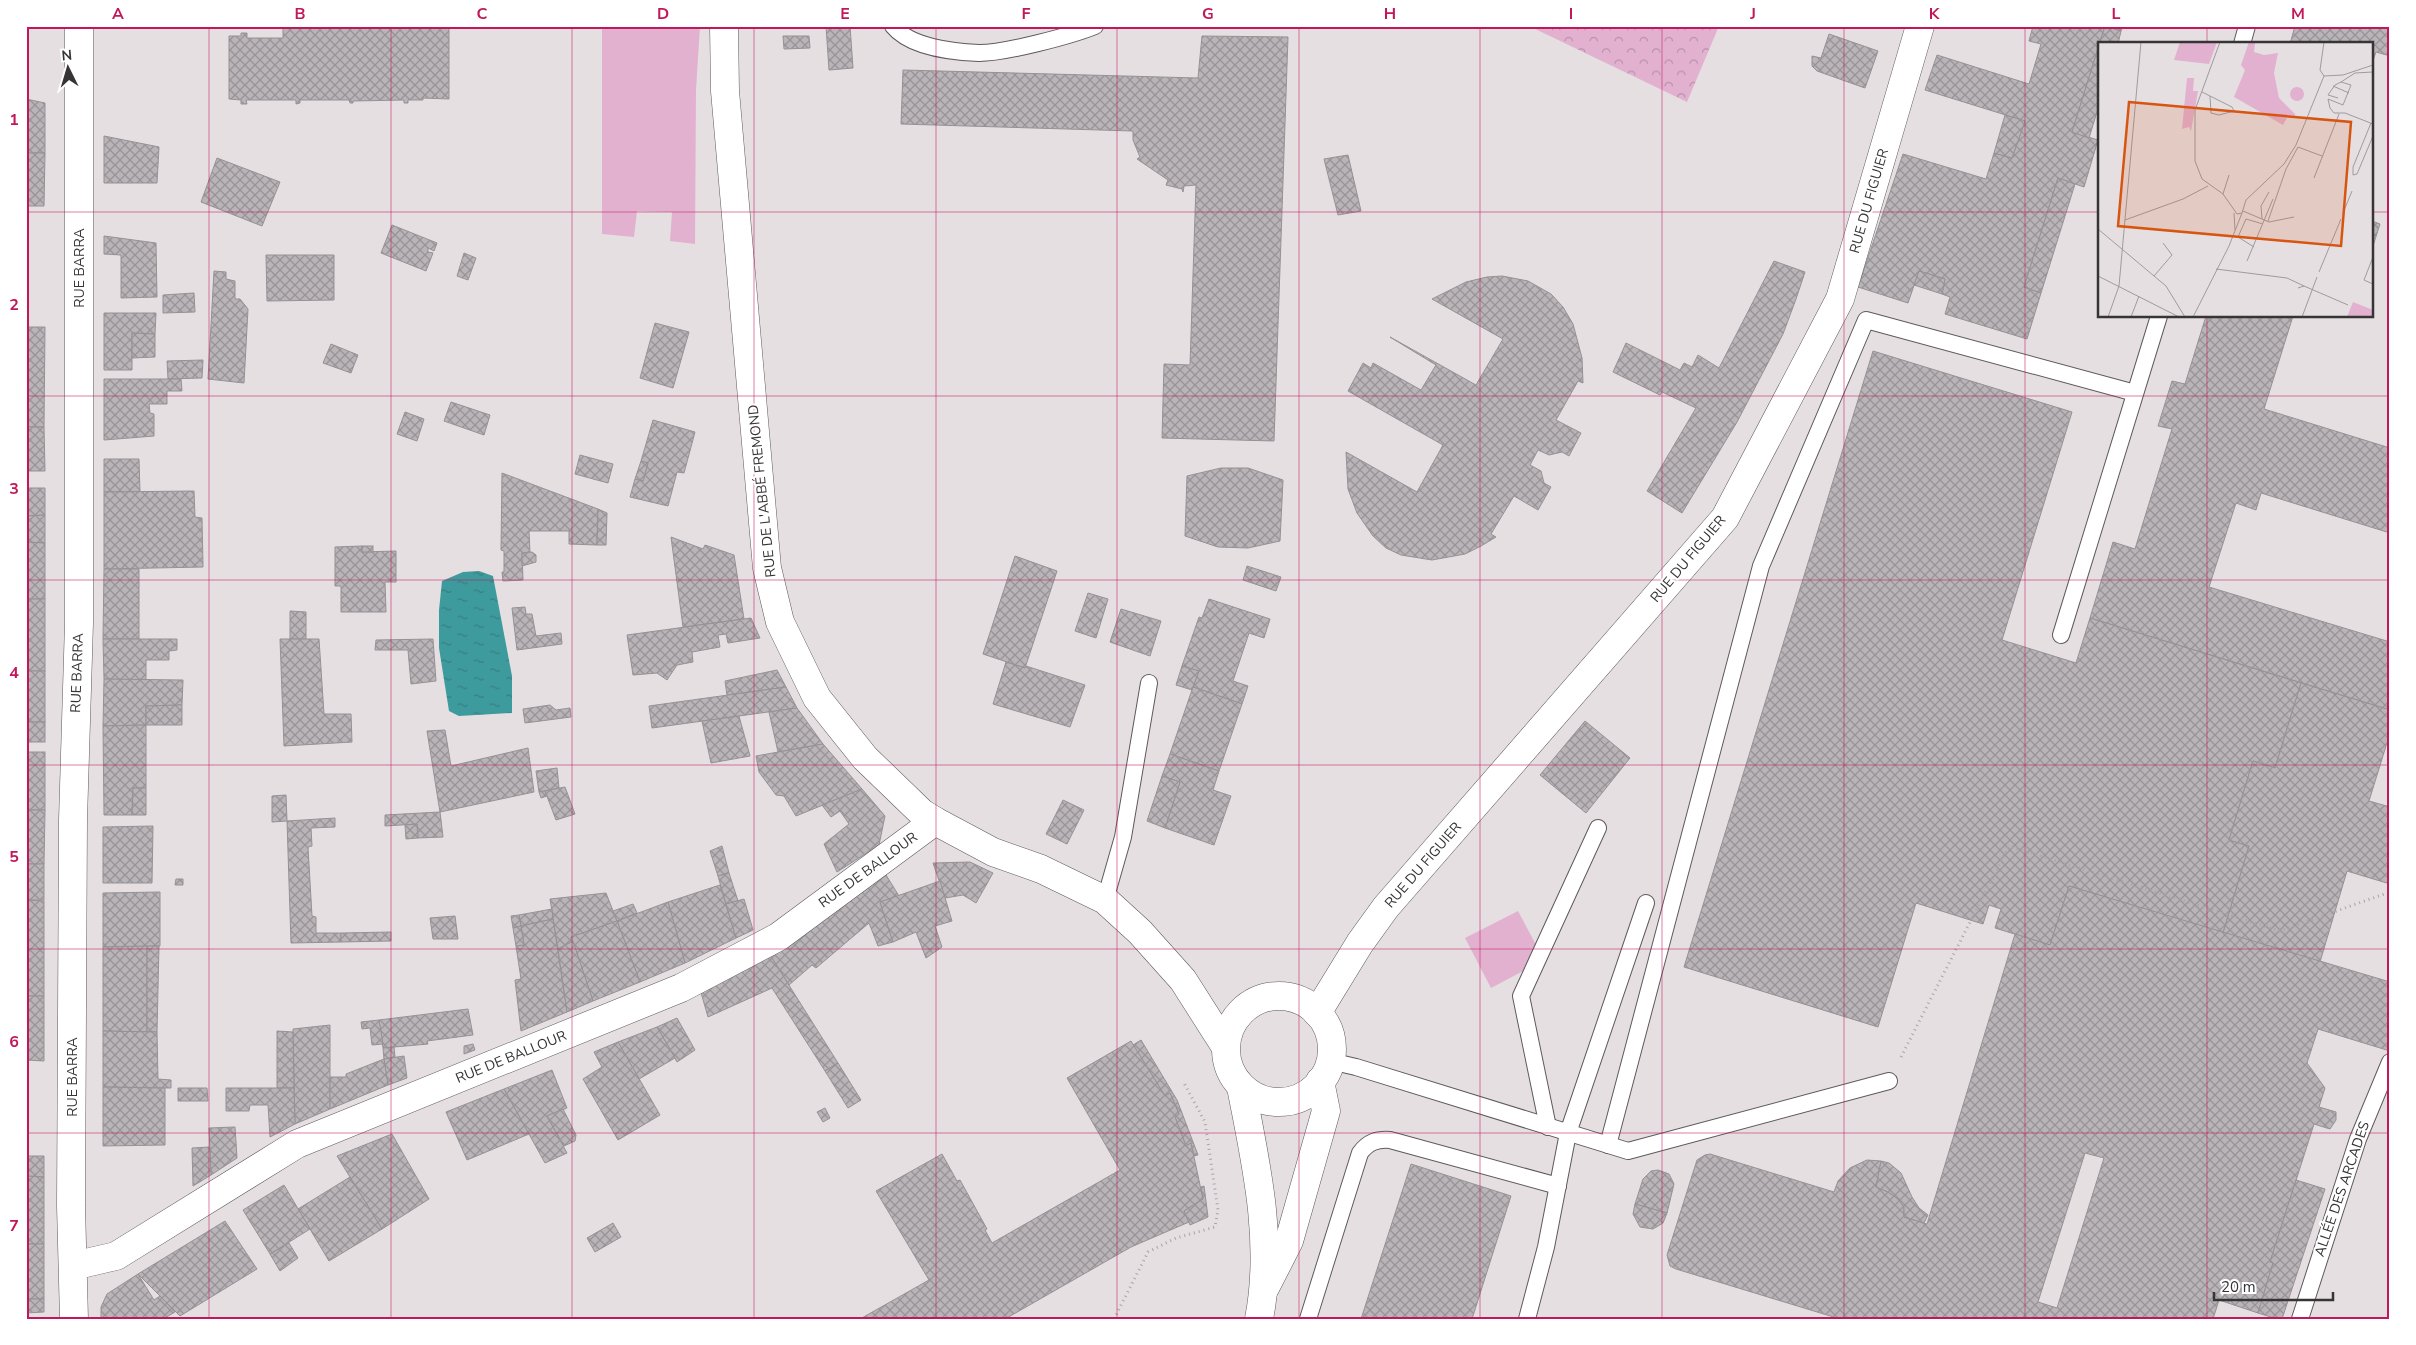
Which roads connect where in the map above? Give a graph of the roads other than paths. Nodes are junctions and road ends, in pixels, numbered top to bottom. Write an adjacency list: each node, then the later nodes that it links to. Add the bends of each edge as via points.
1 (79, 26): 26 (street, RUE BARRA, via 79,623 73,820)
2 (724, 26): 12 (street, RUE DE L'ABBÉ FREMOND, via 725,91 767,568 780,622 817,698 865,758)
3 (893, 26): 4 (lane, via 898,32 930,47 980,53 1028,45)
4 (1095, 26)
5 (1920, 26): 16 (street, RUE DU FIGUIER, via 1840,299 1725,518 1386,907)
6 (2247, 26): 7 (lane)
7 (2243, 42)
8 (2158, 318): 9 (lane)
9 (2135, 393): 10 (lane); 24 (lane, via 1866,320 1761,566)
10 (2061, 635)
11 (1149, 683): 14 (lane, via 1123,837)
12 (935, 822): 14 (street, RUE DE L'ABBÉ FREMOND, via 993,852 1042,869); 26 (street, RUE DE BALLOUR, via 778,937 681,988 297,1144 116,1256)
13 (1598, 828): 22 (lane, via 1521,996)
14 (1105, 900): 17 (street, RUE DE L'ABBÉ FREMOND, via 1140,932 1183,980)
15 (1646, 903): 23 (lane)
16 (1317, 1013): 17 (street, via 1301,1001 1281,996 1260,999 1243,1009 1230,1026); 19 (street, via 1327,1027 1331,1044)
17 (1226, 1046): 21 (street, via 1229,1068)
18 (2390, 1062): 32 (lane, ALLÉE DES ARCADES, via 2358,1139)
19 (1325, 1071): 21 (street, via 1310,1092 1282,1102 1267,1101); 22 (lane, via 1356,1067); 27 (street, via 1326,1111 1289,1241)
20 (1889, 1082): 24 (lane, via 1628,1151)
21 (1241, 1087): 27 (street, via 1260,1180)
22 (1548, 1127): 23 (lane)
23 (1568, 1133): 24 (lane); 25 (lane)
24 (1608, 1145)
25 (1558, 1186): 30 (lane, via 1390,1140 1372,1142 1360,1153); 31 (lane)
26 (73, 1266): 28 (street, RUE BARRA)
27 (1264, 1289): 29 (street)
28 (74, 1319)
29 (1258, 1319)
30 (1308, 1319)
31 (1527, 1319)
32 (2300, 1319)

